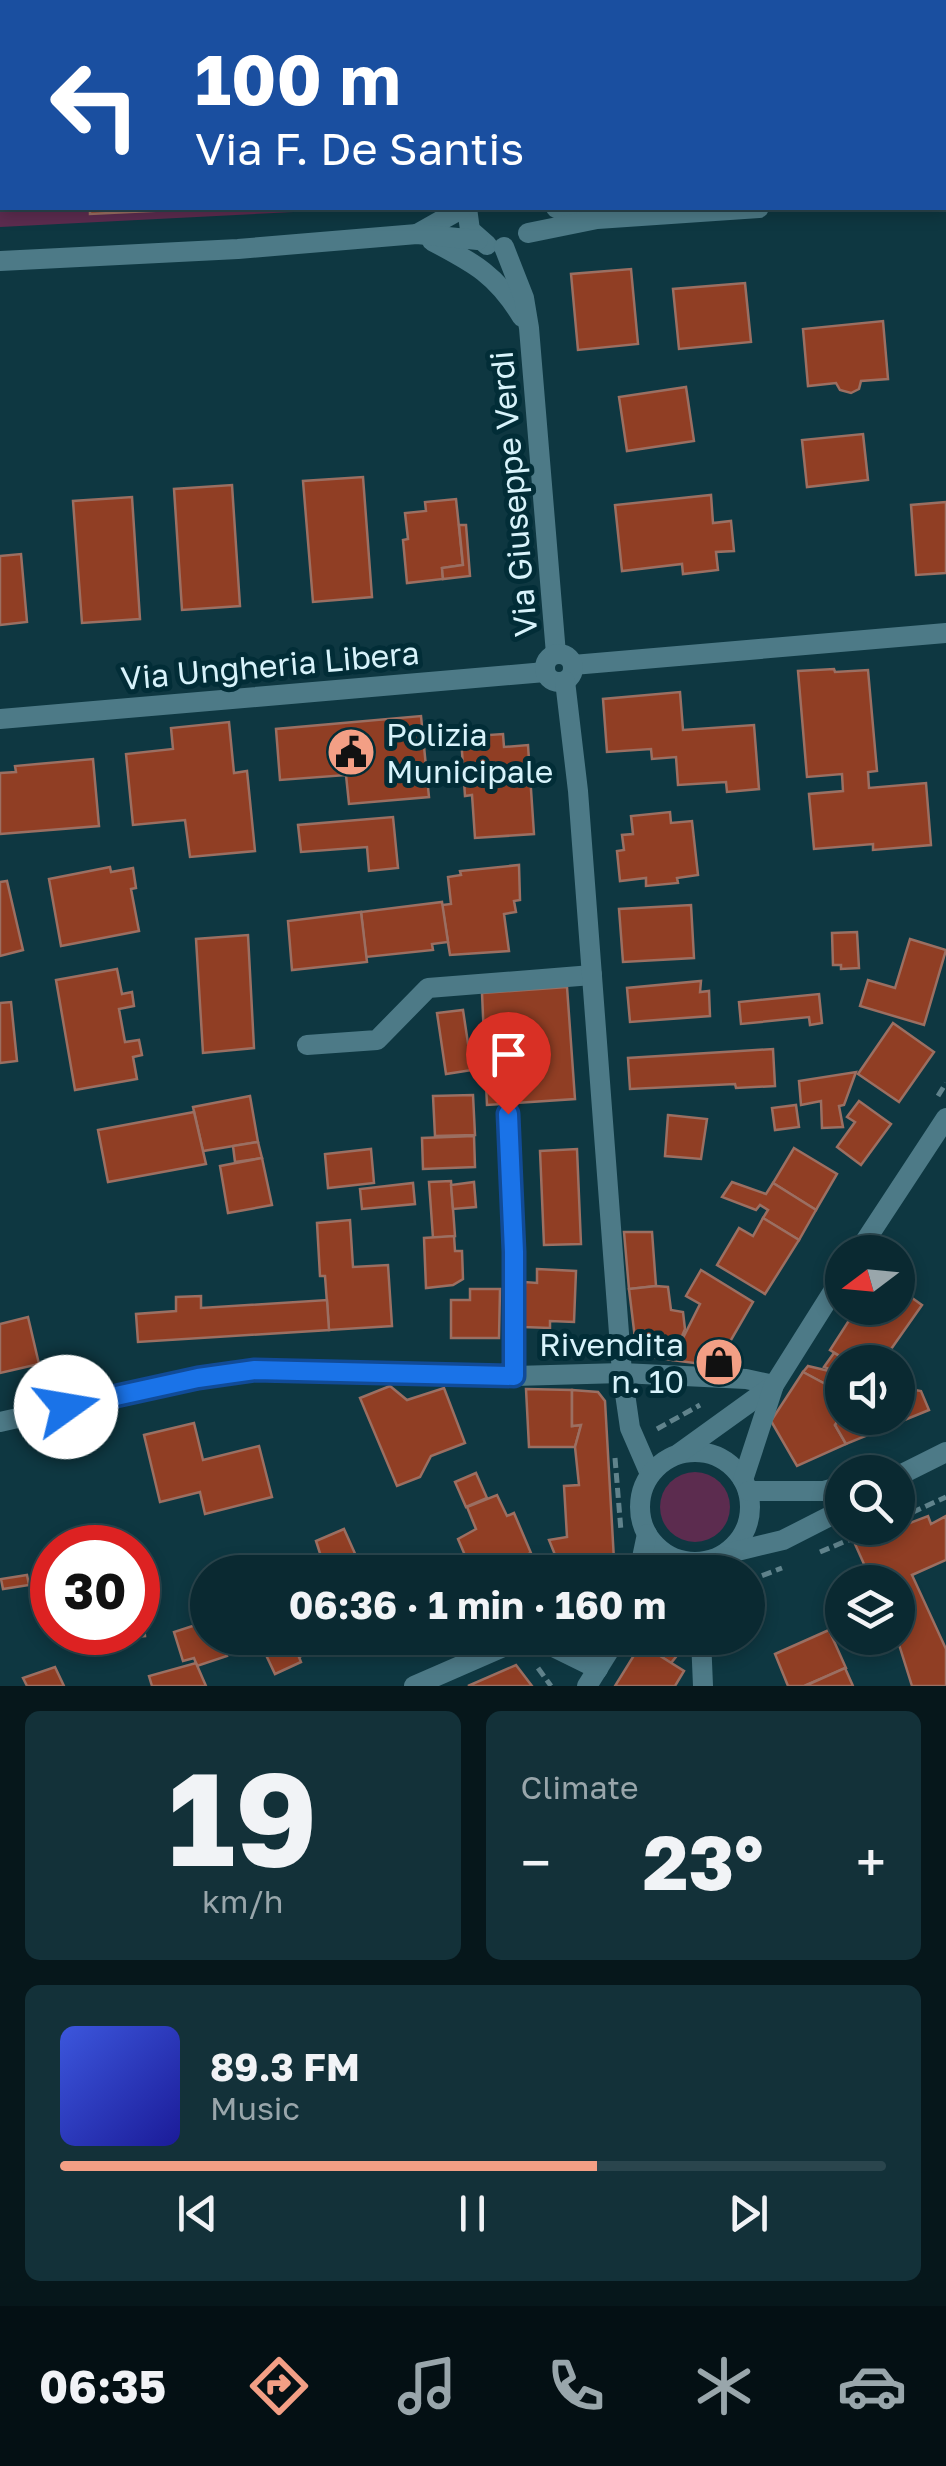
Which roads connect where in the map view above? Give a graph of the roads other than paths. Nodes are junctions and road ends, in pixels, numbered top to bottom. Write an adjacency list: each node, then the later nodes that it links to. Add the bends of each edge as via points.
1 (461, 210): 8 (street)
2 (465, 210): 9 (street)
3 (533, 210): 7 (street)
4 (563, 210): 6 (street)
5 (730, 210): 6 (street)
6 (597, 219): 7 (street)
7 (528, 233): 10 (street)
8 (416, 234): 9 (street); 11 (street); 12 (street, Via Giuseppe Verdi, via 493,276)
9 (478, 240): 10 (street)
10 (504, 247): 12 (street, Via Giuseppe Verdi)
11 (0, 261)
12 (529, 328): 14 (street, Via Giuseppe Verdi)
13 (946, 633): 14 (street, Via Ungheria Libera)
14 (560, 668): 15 (street, Via Ungheria Libera); 16 (street, Via Giuseppe Verdi, via 578,791)
15 (0, 719)
16 (592, 975): 17 (street, via 428,988 376,1040); 22 (street, Via Giuseppe Verdi)
17 (306, 1046)
18 (941, 1109): 20 (street)
19 (508, 1114): 23 (street)
20 (868, 1235)
21 (825, 1304): 24 (street)
22 (622, 1373): 23 (street); 24 (street); 29 (street, Via Giuseppe Verdi, via 634,1441)
23 (514, 1376): 25 (street, via 255,1370)
24 (774, 1385): 27 (street); 30 (street)
25 (0, 1422)
26 (946, 1452): 28 (street)
27 (676, 1455): 29 (street); 30 (street, via 711,1454)
28 (915, 1466)
29 (650, 1474): 33 (street, via 641,1494)
30 (745, 1486): 31 (street); 34 (street, via 749,1513 743,1534)
31 (825, 1492)
32 (825, 1519): 34 (street, via 783,1540)
33 (646, 1534): 35 (street); 36 (street)
34 (724, 1554)
35 (642, 1555)
36 (668, 1555)
37 (485, 1655): 42 (street)
38 (560, 1655): 41 (street)
39 (607, 1655): 41 (street)
40 (702, 1655): 43 (street)
41 (593, 1677)
42 (414, 1686)
43 (704, 1686)

